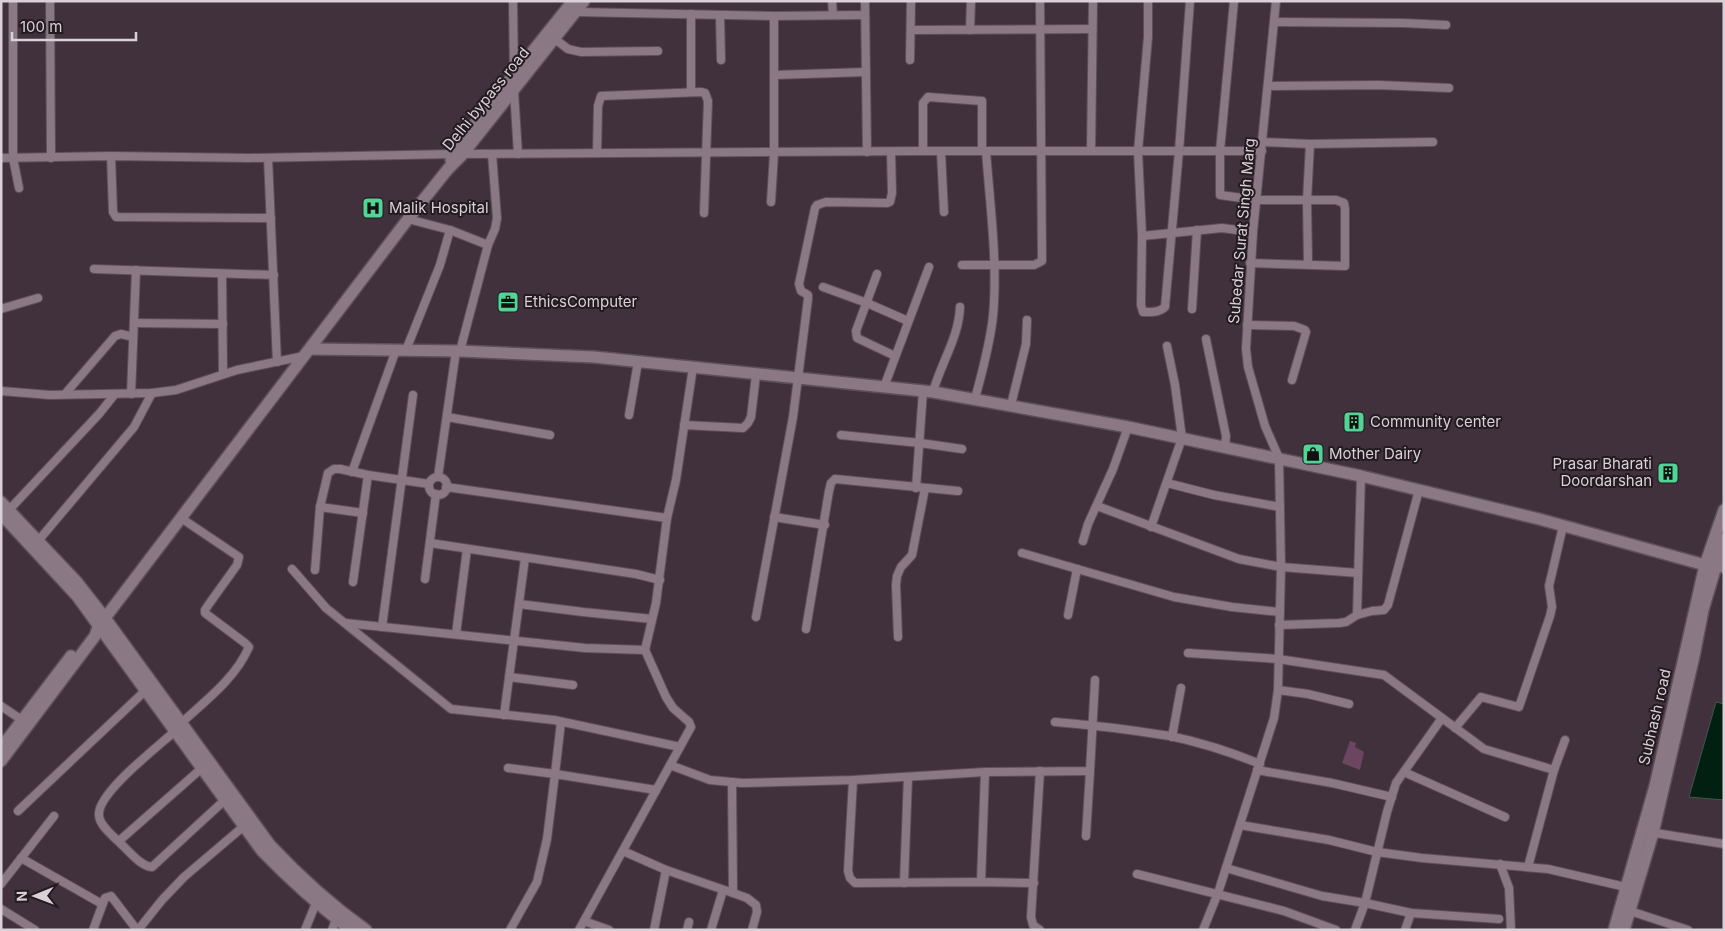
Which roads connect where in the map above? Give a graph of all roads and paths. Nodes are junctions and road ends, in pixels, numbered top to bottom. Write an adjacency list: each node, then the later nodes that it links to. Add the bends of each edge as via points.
1 (12, 1): 60 (street)
2 (50, 1): 61 (street)
3 (513, 1): 33 (street)
4 (584, 1): 15 (street, Delhi bypass road)
5 (832, 1): 18 (street)
6 (865, 1): 19 (street)
7 (911, 1): 24 (street)
8 (970, 1): 25 (street)
9 (1040, 1): 26 (street)
10 (1093, 1): 23 (street)
11 (1148, 1): 45 (street)
12 (1190, 1): 46 (street)
13 (1234, 1): 47 (street)
14 (1276, 1): 21 (street, Subedar Surat Singh Marg)
15 (574, 7): 16 (street); 27 (street, Delhi bypass road); 33 (street, Delhi bypass road)
16 (691, 14): 17 (street); 37 (street)
17 (720, 15): 20 (street); 29 (street)
18 (833, 15): 19 (street); 20 (street)
19 (865, 15): 31 (street)
20 (774, 16): 32 (street)
21 (1274, 22): 22 (street); 34 (street, Subedar Surat Singh Marg)
22 (1446, 25)
23 (1092, 29): 26 (street); 44 (street)
24 (911, 30): 25 (street); 30 (street)
25 (970, 30): 26 (street)
26 (1040, 30): 43 (street)
27 (554, 39): 28 (street, via 581,52); 36 (street, Delhi bypass road)
28 (658, 51)
29 (720, 60)
30 (910, 60)
31 (866, 72): 32 (street); 49 (street)
32 (774, 75): 54 (street)
33 (514, 76): 55 (street, Delhi bypass road)
34 (1268, 86): 35 (street); 38 (street, Subedar Surat Singh Marg)
35 (1449, 88)
36 (514, 91): 55 (street, Delhi bypass road); 57 (street)
37 (691, 92): 52 (street, via 601,96); 53 (street, via 705,93 708,101)
38 (1263, 142): 40 (street); 48 (street, Subedar Surat Singh Marg)
39 (1433, 142): 40 (street)
40 (1310, 144): 65 (street)
41 (923, 151): 42 (street, via 923,103 928,97 982,101); 50 (street); 51 (street)
42 (984, 151): 43 (street); 51 (street); 80 (street)
43 (1042, 151): 44 (street); 80 (street, via 1042,261 1034,265)
44 (1091, 151): 45 (street)
45 (1138, 151): 46 (street); 75 (street)
46 (1180, 151): 47 (street); 73 (street)
47 (1220, 151): 48 (street); 64 (street, via 1220,195)
48 (1262, 151): 64 (street, Subedar Surat Singh Marg)
49 (867, 152): 50 (street); 54 (street)
50 (890, 152): 110 (street, via 890,202 826,202 817,204 815,208 799,284 808,299)
51 (941, 152): 67 (street)
52 (597, 153): 53 (street); 57 (street)
53 (705, 153): 54 (street); 68 (street)
54 (774, 153): 66 (street)
55 (458, 154): 56 (street); 62 (street); 70 (street, Delhi bypass road)
56 (492, 154): 57 (street); 76 (street, via 497,218)
57 (518, 154)
58 (111, 156): 61 (street); 62 (street); 69 (street, via 113,212 116,217)
59 (1, 158): 60 (street)
60 (13, 158): 61 (street); 63 (street)
61 (51, 158)
62 (268, 158): 69 (street)
63 (19, 188)
64 (1257, 200): 65 (street); 74 (street, Subedar Surat Singh Marg)
65 (1307, 200): 78 (street); 78 (street, via 1336,200 1344,203 1345,208 1345,266)
66 (771, 202)
67 (944, 212)
68 (704, 213)
69 (271, 218): 86 (street)
70 (408, 219): 71 (street); 103 (street)
71 (450, 230): 76 (street); 101 (street, via 440,264)
72 (1198, 230): 73 (street); 74 (street, via 1222,228); 92 (street)
73 (1173, 232): 75 (street); 75 (street, via 1165,307 1160,311 1141,310)
74 (1252, 232): 77 (street, Subedar Surat Singh Marg)
75 (1142, 236)
76 (488, 245): 102 (street)
77 (1250, 263): 78 (street); 97 (street, Subedar Surat Singh Marg)
78 (1308, 264)
79 (962, 265): 80 (street)
80 (994, 266): 120 (street, via 993,315)
81 (929, 267): 94 (street)
82 (94, 269): 83 (street)
83 (136, 270): 84 (street); 95 (street)
84 (222, 274): 86 (street); 96 (street)
85 (877, 274): 89 (street)
86 (274, 275): 105 (street)
87 (823, 287): 89 (street)
88 (38, 298): 91 (street)
89 (867, 303): 94 (street); 104 (street, via 856,338)
90 (960, 307): 114 (street, via 956,332)
91 (1, 309)
92 (1192, 309)
93 (1027, 320): 121 (street, via 1026,344)
94 (908, 321): 104 (street)
95 (134, 323): 96 (street); 98 (street)
96 (223, 324): 108 (street)
97 (1247, 324): 111 (street, via 1294,326 1305,330); 132 (street, Subedar Surat Singh Marg, via 1248,367 1265,426)
98 (133, 337): 116 (street, via 115,336); 118 (street)
99 (1206, 339): 130 (street, via 1226,436)
100 (1167, 346): 128 (street)
101 (401, 350): 102 (street); 103 (street); 133 (street)
102 (458, 351): 106 (street); 123 (street)
103 (307, 353): 105 (street); 153 (street)
104 (895, 356): 112 (street)
105 (277, 362): 108 (street)
106 (638, 362): 107 (street); 122 (street)
107 (693, 367): 109 (street); 124 (street)
108 (223, 374): 115 (street, via 176,390)
109 (756, 375): 110 (street); 124 (street, via 751,417 743,428)
110 (798, 379): 112 (street); 152 (street)
111 (1292, 380)
112 (884, 387): 114 (street)
113 (1, 391): 116 (street)
114 (928, 392): 120 (street); 129 (street)
115 (152, 393): 118 (street); 159 (street, via 134,428)
116 (65, 394): 117 (street)
117 (115, 394): 118 (street); 149 (street)
118 (131, 394)
119 (413, 395): 137 (street)
120 (975, 399): 121 (street)
121 (1011, 405): 125 (street)
122 (629, 415)
123 (447, 418): 126 (street); 136 (street)
124 (684, 425): 154 (street)
125 (1128, 427): 128 (street); 146 (street)
126 (550, 435)
127 (841, 436): 129 (street)
128 (1182, 438): 130 (street); 138 (street)
129 (920, 443): 131 (street); 141 (street)
130 (1225, 447): 132 (street)
131 (962, 449)
132 (1279, 458): 135 (street); 148 (street)
133 (352, 472): 134 (street); 147 (street, via 340,469 328,473)
134 (368, 475): 137 (street); 151 (street)
135 (1361, 476): 143 (street); 170 (street)
136 (438, 477): 139 (street); 140 (street, via 444,480)
137 (402, 480): 139 (street); 183 (street)
138 (1167, 483): 148 (street); 157 (street)
139 (429, 484): 145 (street, via 430,490)
140 (446, 487): 145 (street); 154 (street)
141 (916, 488): 142 (street); 155 (street, via 834,479 829,490)
142 (925, 488): 144 (street); 186 (street, via 912,555 897,576)
143 (1419, 490): 156 (street); 177 (street, via 1388,606 1384,610)
144 (958, 491)
145 (436, 494): 161 (street)
146 (1097, 506): 157 (street); 160 (street)
147 (320, 507): 151 (street); 169 (street)
148 (1280, 507): 166 (street)
149 (4, 508): 159 (street); 181 (street)
150 (1724, 510): 165 (street, Subhash road)
151 (363, 513): 173 (street)
152 (774, 517): 155 (street); 178 (street)
153 (182, 518): 181 (street); 205 (street, via 239,557 205,613 249,648 223,685)
154 (667, 518): 172 (street)
155 (824, 525): 184 (street)
156 (1563, 526): 165 (street); 206 (street, via 1548,586 1552,607 1550,616 1519,707 1481,697)
157 (1151, 527): 166 (street, via 1239,559)
158 (1724, 539): 165 (street, Subhash road)
159 (38, 541): 181 (street, via 76,581)
160 (1083, 541)
161 (430, 543): 162 (street); 171 (street)
162 (467, 549): 164 (street); 185 (street)
163 (1022, 553): 168 (street)
164 (525, 558): 172 (street); 174 (street)
165 (1714, 566): 233 (street, Subhash road)
166 (1281, 567): 170 (street); 175 (street)
167 (292, 569): 180 (street, via 326,608)
168 (1077, 569): 175 (street, via 1174,597); 176 (street)
169 (315, 570)
170 (1358, 573): 177 (street)
171 (425, 579)
172 (660, 580): 179 (street)
173 (352, 582)
174 (519, 604): 179 (street); 187 (street)
175 (1280, 612): 182 (street)
176 (1068, 615)
177 (1357, 616): 182 (street, via 1339,623)
178 (756, 617)
179 (652, 619): 188 (street)
180 (345, 623): 183 (street); 199 (street, via 451,709)
181 (100, 624): 195 (street); 201 (street, via 59,670); 205 (street); 211 (street, via 95,636)
182 (1279, 625): 190 (street)
183 (382, 627): 185 (street)
184 (806, 629)
185 (456, 634): 187 (street)
186 (898, 636)
187 (514, 640): 188 (street, via 585,648); 191 (street)
188 (645, 650): 209 (street, via 666,697 689,722 689,732)
189 (1188, 654): 190 (street)
190 (1278, 659): 196 (street); 200 (street, via 1384,675)
191 (509, 677): 193 (street); 199 (street)
192 (1095, 680): 204 (street)
193 (572, 685)
194 (1181, 688): 207 (street)
195 (146, 690): 205 (street); 228 (street)
196 (1278, 690): 197 (street); 213 (street, via 1274,718)
197 (1348, 704)
198 (1, 706): 201 (street)
199 (504, 715): 202 (street)
200 (1442, 718): 206 (street); 220 (street)
201 (22, 720): 210 (street)
202 (561, 722): 209 (street); 221 (street)
203 (1055, 722): 204 (street)
204 (1092, 725): 207 (street); 218 (street)
205 (178, 728): 214 (street); 226 (street); 235 (street, via 130,771 100,806 100,820)
206 (1455, 728): 216 (street, via 1484,749)
207 (1172, 737): 213 (street)
208 (1565, 740): 216 (street)
209 (680, 747): 212 (street)
210 (1, 748)
211 (1, 761)
212 (670, 765): 224 (street, via 710,780); 225 (street)
213 (1258, 767): 227 (street); 232 (street)
214 (202, 768): 226 (street); 235 (street)
215 (508, 768): 221 (street)
216 (1554, 770): 241 (street)
217 (1040, 771): 218 (street); 219 (street); 247 (street)
218 (1090, 771): 234 (street)
219 (984, 772): 222 (street); 245 (street)
220 (1404, 772): 227 (street); 230 (street)
221 (555, 774): 225 (street); 269 (street, via 547,839 537,882)
222 (908, 777): 223 (street); 246 (street)
223 (853, 780): 224 (street); 246 (street, via 850,878 856,883)
224 (732, 782): 251 (street)
225 (656, 790): 237 (street)
226 (229, 797): 231 (street); 235 (street, via 152,867 146,867); 268 (street, via 298,875)
227 (1392, 797): 238 (street)
228 (18, 811)
229 (54, 816): 239 (street)
230 (1505, 817)
231 (244, 826): 253 (street, via 262,851); 265 (street, via 184,877)
232 (1240, 826): 238 (street, via 1328,840); 242 (street)
233 (1648, 832): 236 (street); 249 (street, Subhash road)
234 (1086, 836)
235 (119, 841)
236 (1724, 844)
237 (622, 851): 243 (street); 260 (street)
238 (1377, 852): 240 (street); 254 (street)
239 (21, 858): 248 (street); 255 (street)
240 (1500, 864): 241 (street); 280 (street, via 1509,888)
241 (1528, 867): 249 (street)
242 (1226, 868): 252 (street); 254 (street, via 1322,896)
243 (666, 870): 250 (street); 272 (street)
244 (1137, 874): 252 (street)
245 (981, 882): 246 (street); 247 (street)
246 (904, 883)
247 (1034, 883): 275 (street, via 1032,917)
248 (1, 884)
249 (1632, 888): 257 (street, Subhash road)
250 (724, 890): 251 (street); 273 (street)
251 (733, 893): 274 (street, via 756,905)
252 (1218, 893): 276 (street); 277 (street, via 1284,911)
253 (316, 903): 261 (street); 266 (street)
254 (1365, 903): 258 (street); 278 (street)
255 (102, 904): 264 (street); 265 (street, via 110,896)
256 (1, 910): 263 (street)
257 (1625, 910): 262 (street, Subhash road); 281 (street)
258 (1411, 913): 259 (street); 279 (street)
259 (1499, 919)
260 (584, 921): 270 (street); 271 (street)
261 (334, 924): 267 (street)
262 (1619, 928)
263 (35, 930)
264 (93, 930)
265 (138, 930)
266 (305, 930)
267 (351, 930)
268 (366, 930)
269 (510, 930)
270 (579, 930)
271 (609, 930)
272 (654, 930)
273 (711, 930)
274 (752, 930)
275 (1040, 930)
276 (1203, 930)
277 (1336, 930)
278 (1355, 930)
279 (1405, 930)
280 (1511, 930)
281 (1688, 930)

